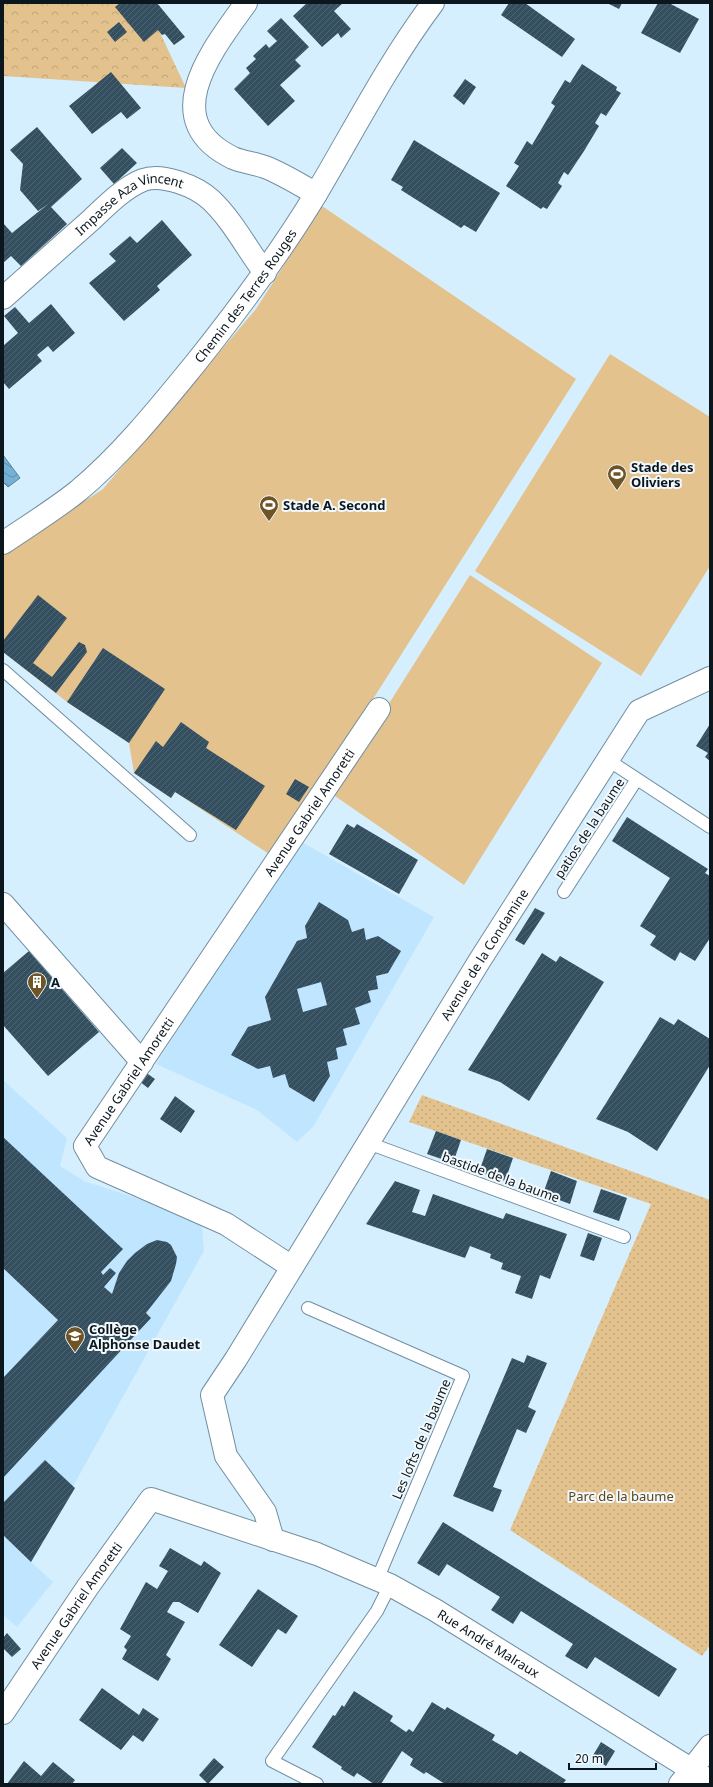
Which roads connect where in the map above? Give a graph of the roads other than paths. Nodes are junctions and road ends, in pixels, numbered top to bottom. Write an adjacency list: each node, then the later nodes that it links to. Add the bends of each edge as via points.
1 (246, 3): 3 (street, via 210,54 199,78 194,99 195,115 206,138 220,151 235,159 267,168)
2 (433, 3): 3 (street, Chemin des Terres Rouges, via 373,93)
3 (316, 194): 4 (street, Chemin des Terres Rouges)
4 (265, 273): 5 (street, Impasse Aza Vincent, via 234,227 210,199 184,183 156,178 133,185 118,196); 6 (street, Chemin des Terres Rouges, via 158,408 112,459 77,491)
5 (3, 298)
6 (3, 543)
7 (3, 670): 13 (lane)
8 (710, 678): 10 (street, Avenue de la Condamine, via 639,711)
9 (379, 709): 16 (street, Avenue Gabriel Amoretti)
10 (608, 760): 11 (lane, patios de la baume); 17 (street, Avenue de la Condamine, via 480,960)
11 (637, 779): 12 (lane, patios de la baume); 14 (lane, patios de la baume)
12 (710, 827)
13 (190, 835)
14 (564, 892)
15 (3, 904): 16 (street)
16 (142, 1062): 19 (street, Avenue Gabriel Amoretti, via 85,1146 97,1167 226,1224)
17 (368, 1144): 18 (lane, bastide de la baume); 19 (street, Avenue de la Condamine)
18 (624, 1236)
19 (292, 1267): 22 (street, via 212,1395 226,1456 265,1512)
20 (308, 1308): 23 (lane, Les lofts de la baume, via 463,1376)
21 (151, 1499): 22 (street, Rue André Malraux); 24 (street, Avenue Gabriel Amoretti, via 87,1588)
22 (273, 1540): 23 (street, Rue André Malraux, via 317,1554)
23 (383, 1583): 26 (street, Rue André Malraux, via 435,1610); 28 (lane, via 377,1611 272,1761)
24 (3, 1714)
25 (710, 1746): 26 (street)
26 (686, 1777): 27 (street, Rue André Malraux)
27 (710, 1781)
28 (316, 1784)

